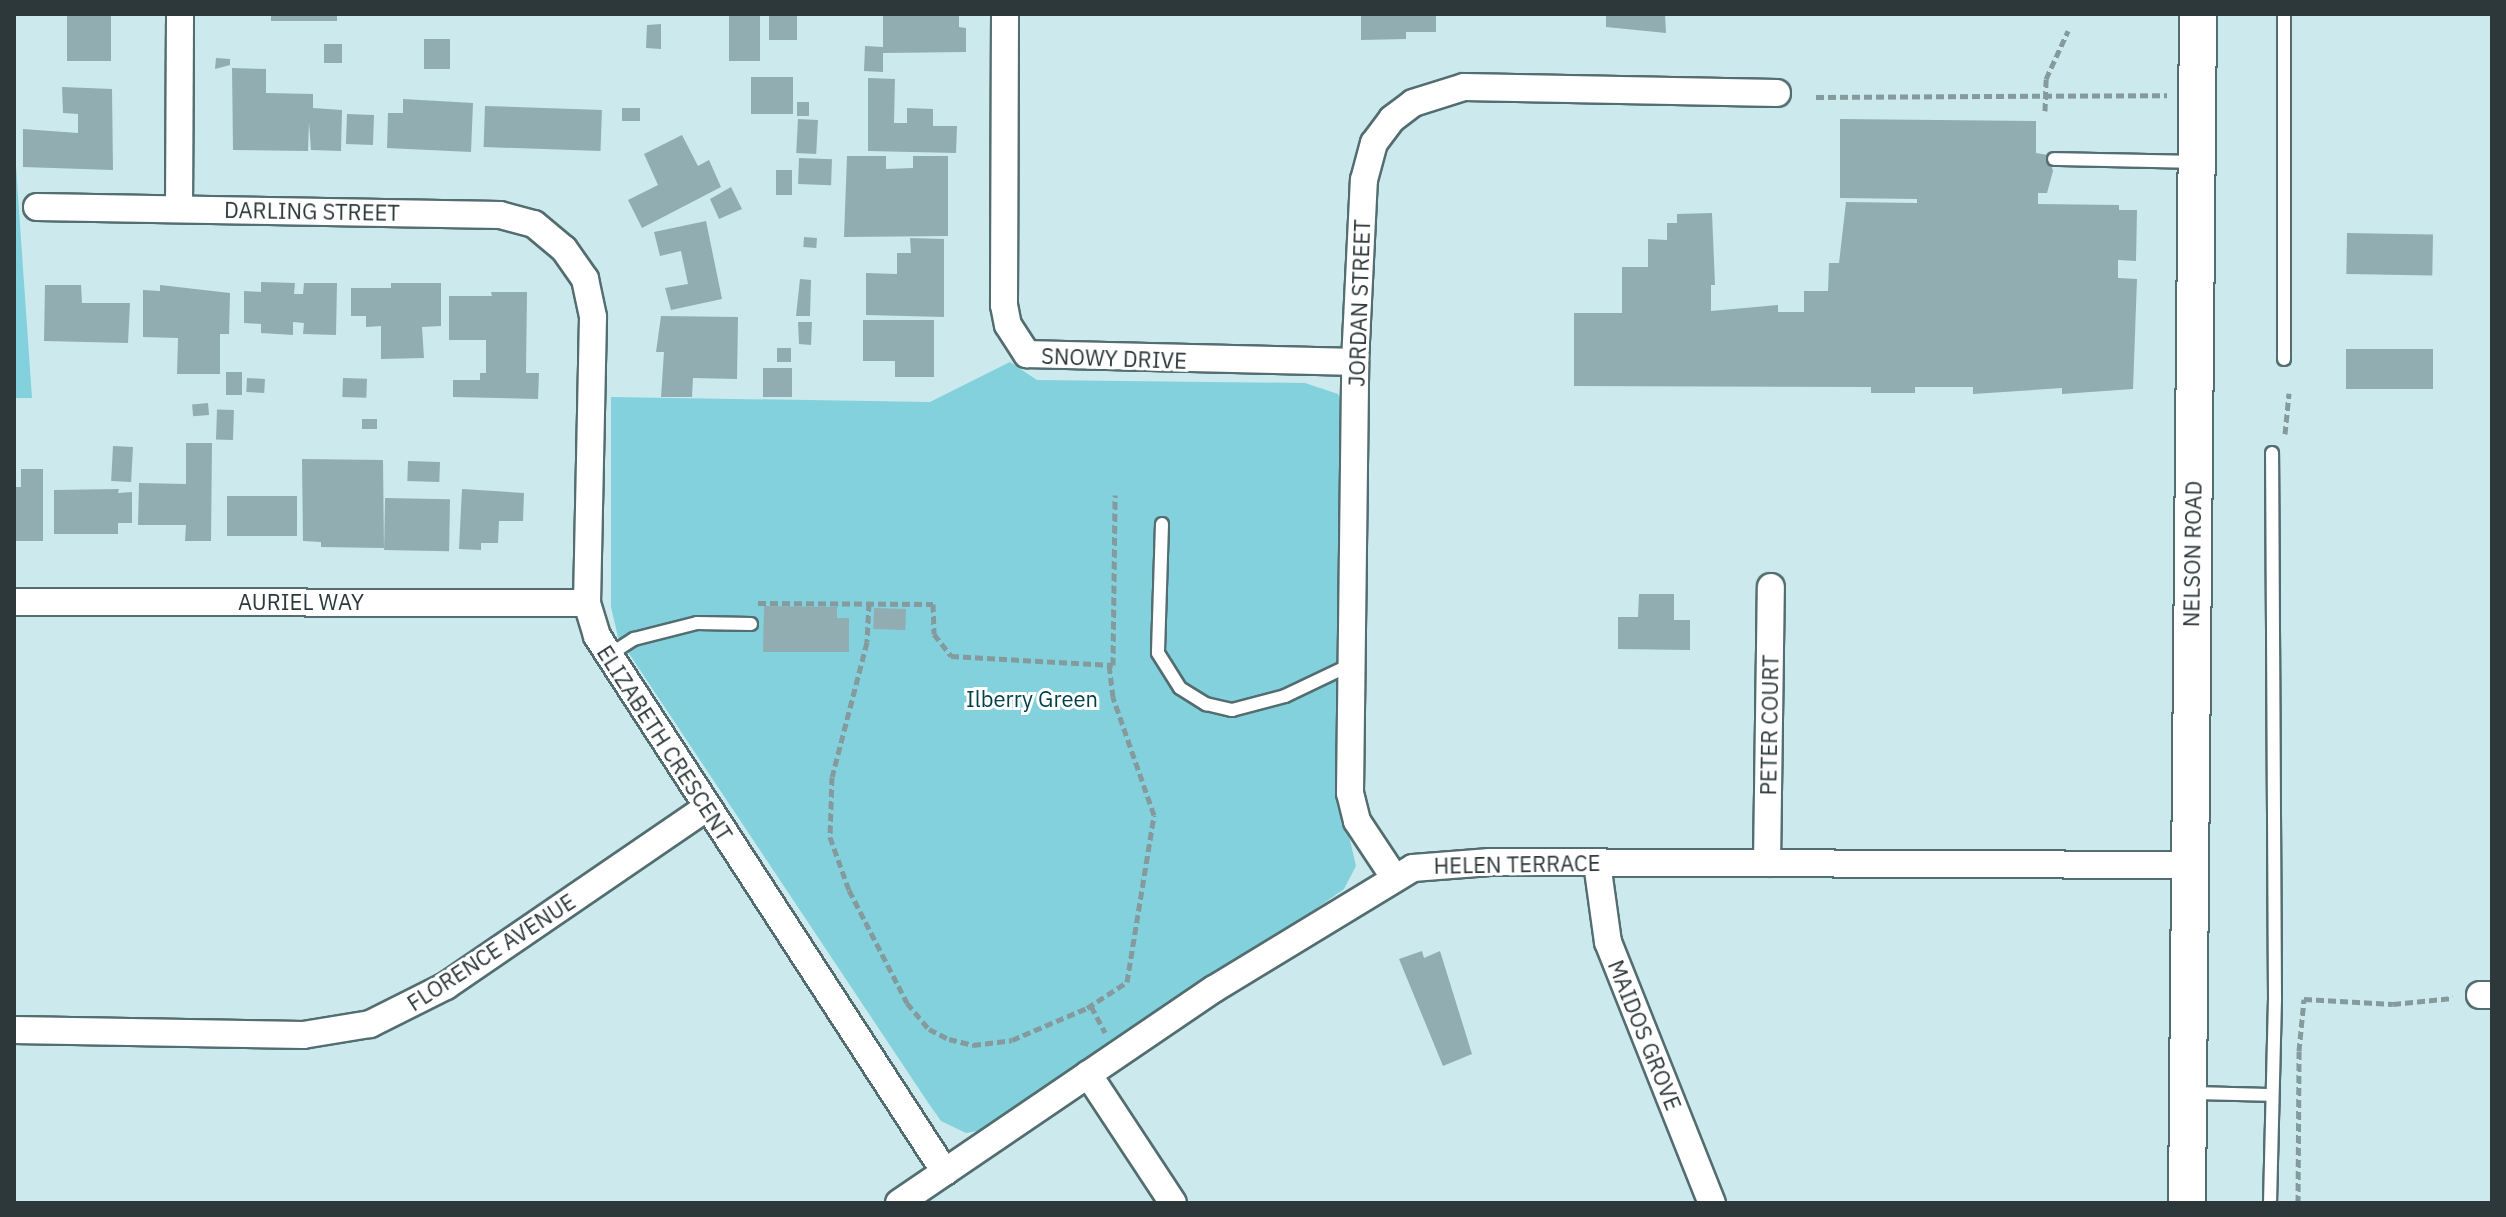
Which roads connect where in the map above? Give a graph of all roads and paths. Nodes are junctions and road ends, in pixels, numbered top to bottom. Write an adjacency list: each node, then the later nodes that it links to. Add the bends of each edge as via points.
1 (180, 14): 14 (street)
2 (1005, 14): 17 (street, SNOWY DRIVE, via 1004,305 1012,335 1027,354)
3 (2198, 14): 12 (main road, NELSON ROAD)
4 (2284, 14): 16 (lane)
5 (2068, 31): 7 (path, via 2046,79)
6 (1777, 93): 17 (street, JORDAN STREET, via 1479,86 1436,92 1400,111 1374,143 1366,166)
7 (2045, 95): 8 (path); 9 (path); 10 (path)
8 (2168, 95)
9 (1816, 97)
10 (2045, 111)
11 (2054, 159): 12 (lane)
12 (2196, 162): 35 (main road, NELSON ROAD)
13 (37, 207): 14 (street, DARLING STREET)
14 (179, 209): 15 (street, DARLING STREET, via 515,216 534,224)
15 (571, 258): 25 (street, ELIZABETH CRESCENT, via 588,288 593,317)
16 (2284, 359)
17 (1355, 362): 30 (street, JORDAN STREET)
18 (2289, 393): 19 (path)
19 (2285, 434)
20 (2272, 453): 45 (lane)
21 (1115, 495): 31 (path)
22 (1162, 524): 30 (lane, via 1158,653 1180,688 1206,704 1232,710 1285,696)
23 (1771, 587): 34 (street, PETER COURT)
24 (14, 602): 25 (street, AURIEL WAY)
25 (587, 603): 29 (street, ELIZABETH CRESCENT)
26 (869, 603): 27 (path); 31 (path, via 933,604 934,634 951,656); 40 (path, via 867,642 854,676 827,814 836,860 889,972 929,1029 973,1045 1012,1040)
27 (747, 604)
28 (751, 624): 29 (lane, via 697,623 634,639)
29 (607, 656): 32 (street, ELIZABETH CRESCENT)
30 (1352, 664): 36 (street, JORDAN STREET, via 1351,803)
31 (1109, 665): 40 (path, via 1113,697 1154,815 1131,971 1117,992)
32 (706, 808): 41 (street, FLORENCE AVENUE, via 446,986 370,1024 303,1035); 46 (street, ELIZABETH CRESCENT)
33 (1597, 863): 34 (street, HELEN TERRACE); 36 (street, HELEN TERRACE, via 1443,863); 49 (street, MAIDOS GROVE, via 1597,894 1608,942)
34 (1767, 863): 35 (street, HELEN TERRACE)
35 (2188, 865): 44 (main road, NELSON ROAD)
36 (1394, 877): 43 (street, HELEN TERRACE)
37 (2478, 995): 38 (path, via 2393,1004)
38 (2304, 999): 39 (path); 52 (path)
39 (2296, 1000)
40 (1091, 1006): 42 (path)
41 (14, 1030)
42 (1108, 1037)
43 (1088, 1074): 46 (street, HELEN TERRACE); 48 (street)
44 (2188, 1093): 45 (lane); 50 (main road, NELSON ROAD)
45 (2272, 1095): 51 (lane)
46 (945, 1172): 47 (street, HELEN TERRACE)
47 (899, 1203)
48 (1173, 1203)
49 (1712, 1203)
50 (2187, 1203)
51 (2270, 1203)
52 (2298, 1203)

